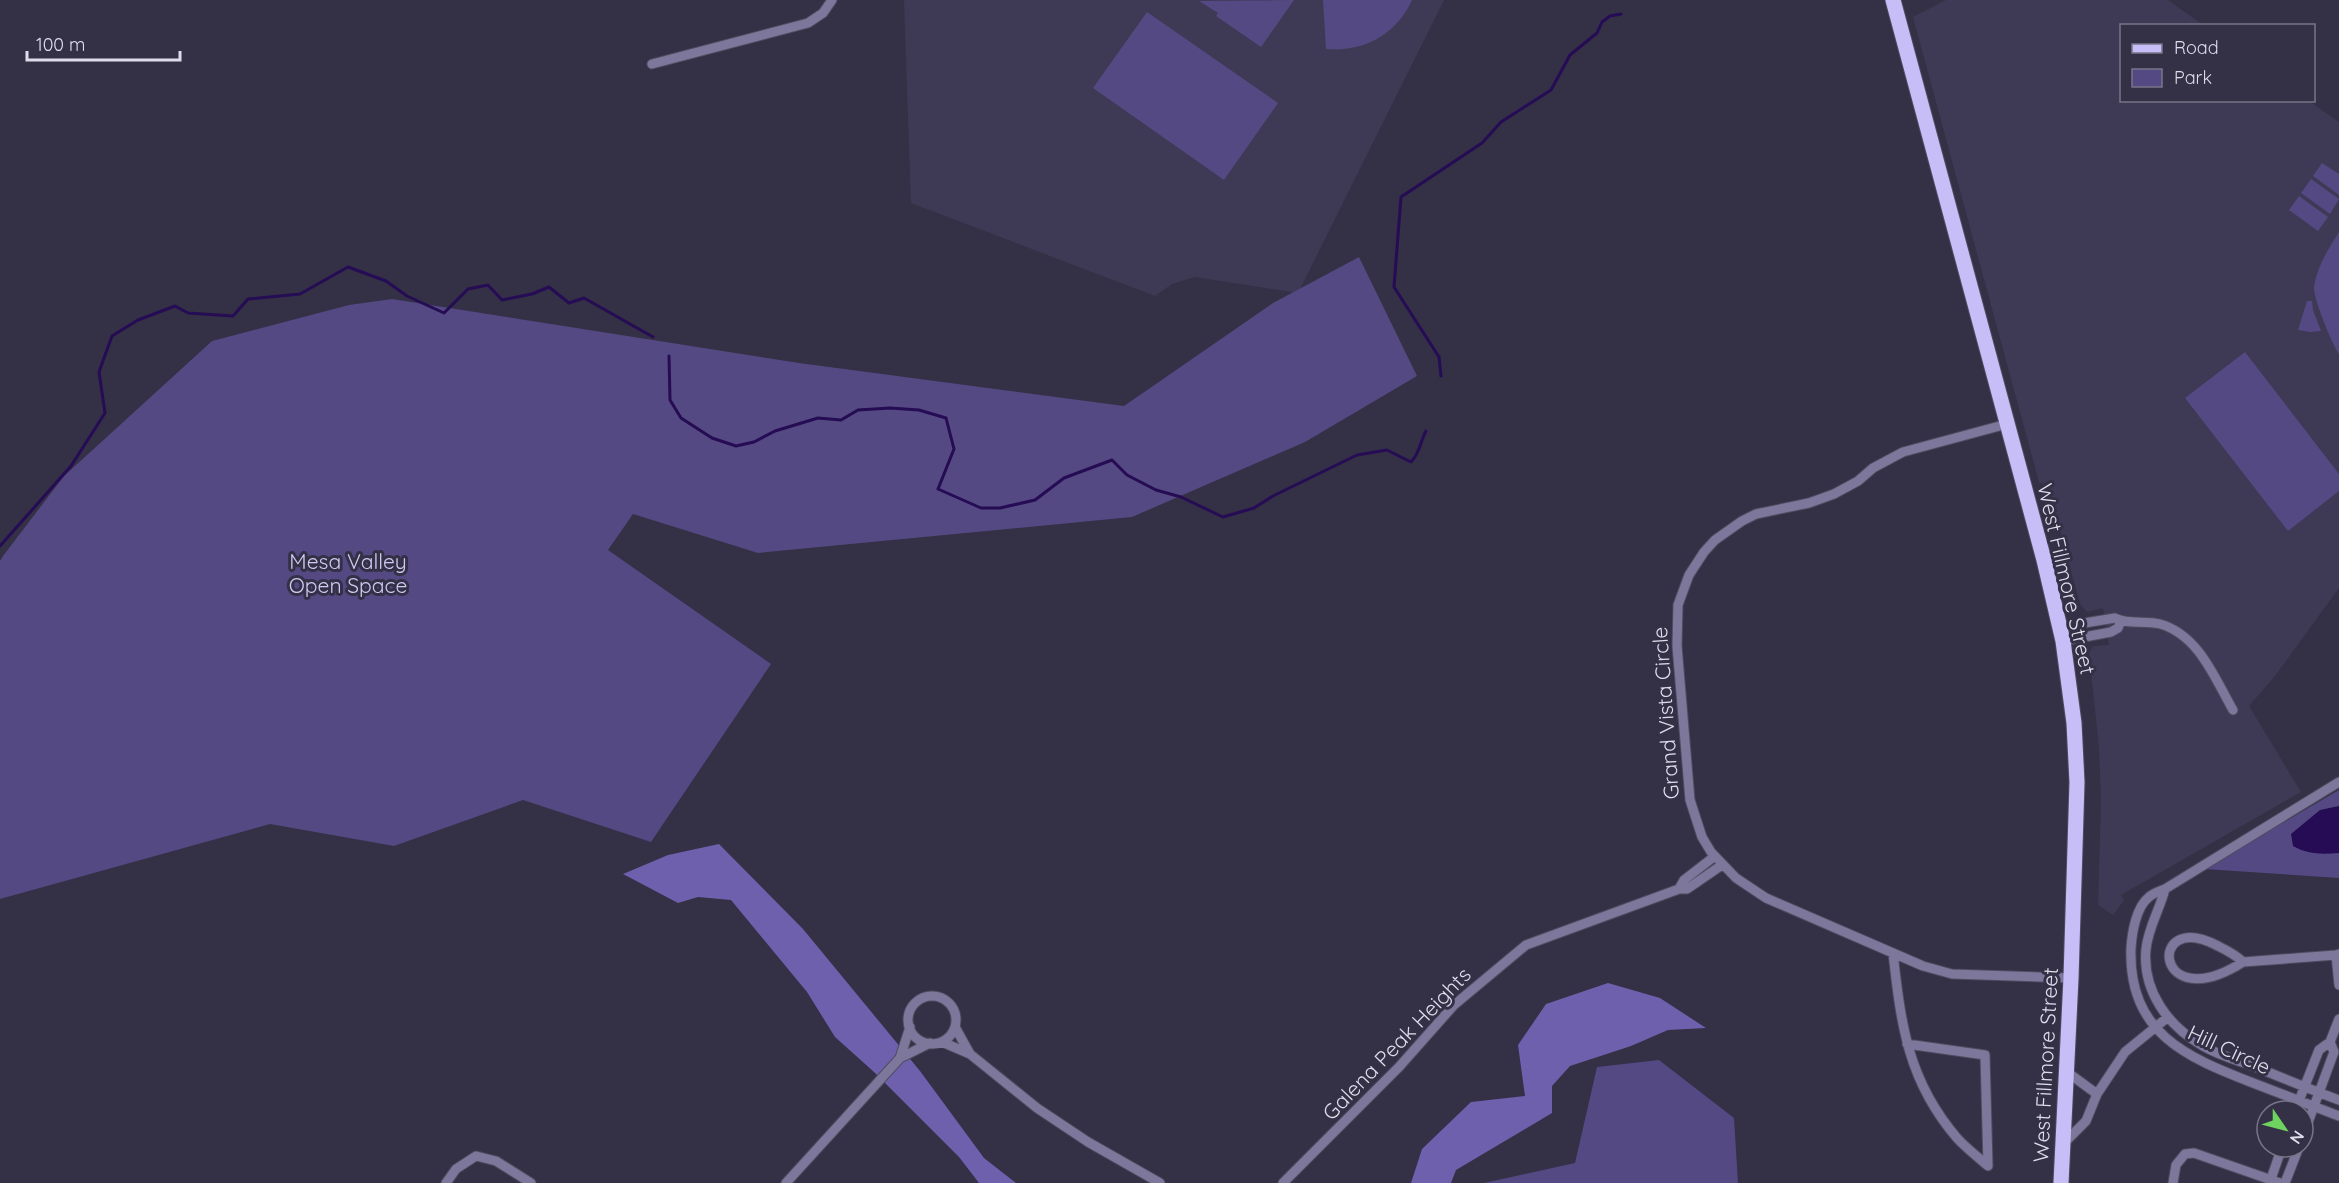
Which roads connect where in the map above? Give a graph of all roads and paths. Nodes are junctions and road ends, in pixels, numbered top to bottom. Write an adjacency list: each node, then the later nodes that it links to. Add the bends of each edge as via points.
1 (832, 0): 3 (street, via 823,13 808,23)
2 (1893, 0): 4 (main road, West Fillmore Street)
3 (652, 64)
4 (2007, 424): 6 (main road, West Fillmore Street); 9 (street, Grand Vista Circle, via 1903,452 1834,495 1756,514 1715,540 1696,563 1678,605 1677,646 1690,800 1702,837)
5 (2121, 621): 6 (street, via 2115,618); 6 (street, via 2111,632); 7 (street, via 2163,625 2187,639 2198,650)
6 (2061, 634): 16 (main road, West Fillmore Street, via 2074,723 2077,782)
7 (2233, 710)
8 (2339, 782): 11 (street, Hill Circle)
9 (1715, 856): 10 (street, Grand Vista Circle); 12 (street, Galena Peak Heights, via 1684,880)
10 (1722, 865): 12 (street, Galena Peak Heights, via 1687,890); 13 (street, Grand Vista Circle, via 1767,898)
11 (2165, 889): 18 (street, Hill Circle, via 2149,935 2146,960 2154,997); 22 (street, Hill Circle, via 2148,897 2143,905 2132,945 2135,986)
12 (1679, 890): 47 (street, Galena Peak Heights, via 1526,945 1454,1005 1399,1067)
13 (1893, 953): 16 (street, Grand Vista Circle, via 1952,974); 26 (street)
14 (2337, 954): 15 (street); 17 (street)
15 (2243, 963): 15 (street, via 2234,954 2193,936 2176,941 2169,957 2175,973 2193,980)
16 (2071, 978): 29 (main road, West Fillmore Street)
17 (2339, 985)
18 (2168, 1017): 22 (street); 30 (street, Hill Circle, via 2182,1033 2204,1047)
19 (2339, 1019): 24 (street)
20 (910, 1027): 21 (street, via 913,1006 934,996 950,1005 956,1016); 25 (street, via 920,1040); 28 (street)
21 (955, 1027): 23 (street); 27 (street)
22 (2156, 1027): 32 (street, via 2125,1053); 33 (street, Hill Circle, via 2189,1056)
23 (942, 1041): 25 (street); 27 (street)
24 (2330, 1042): 30 (street, via 2319,1050); 31 (street, via 2334,1052)
25 (930, 1043): 28 (street)
26 (1907, 1044): 26 (street, via 1911,1061 1936,1111 1959,1140 1988,1166 1985,1056)
27 (970, 1054): 46 (street, via 1050,1118)
28 (900, 1058): 42 (street)
29 (2067, 1072): 32 (street); 39 (main road, West Fillmore Street)
30 (2304, 1087): 31 (street, Hill Circle); 34 (street)
31 (2319, 1092): 35 (street, Hill Circle); 36 (street)
32 (2097, 1094): 39 (street, via 2086,1121)
33 (2296, 1099)
34 (2299, 1099)
35 (2339, 1100)
36 (2315, 1103)
37 (2315, 1106): 38 (street, Hill Circle)
38 (2339, 1116)
39 (2064, 1143): 48 (main road, West Fillmore Street)
40 (2280, 1159): 43 (street)
41 (2294, 1159): 50 (street)
42 (789, 1180)
43 (2275, 1181): 49 (street, via 2194,1153 2185,1154 2176,1165)
44 (530, 1182): 45 (street, via 496,1161 476,1156 456,1169)
45 (446, 1183)
46 (1160, 1183)
47 (1283, 1183)
48 (2061, 1183)
49 (2173, 1183)
50 (2285, 1183)

